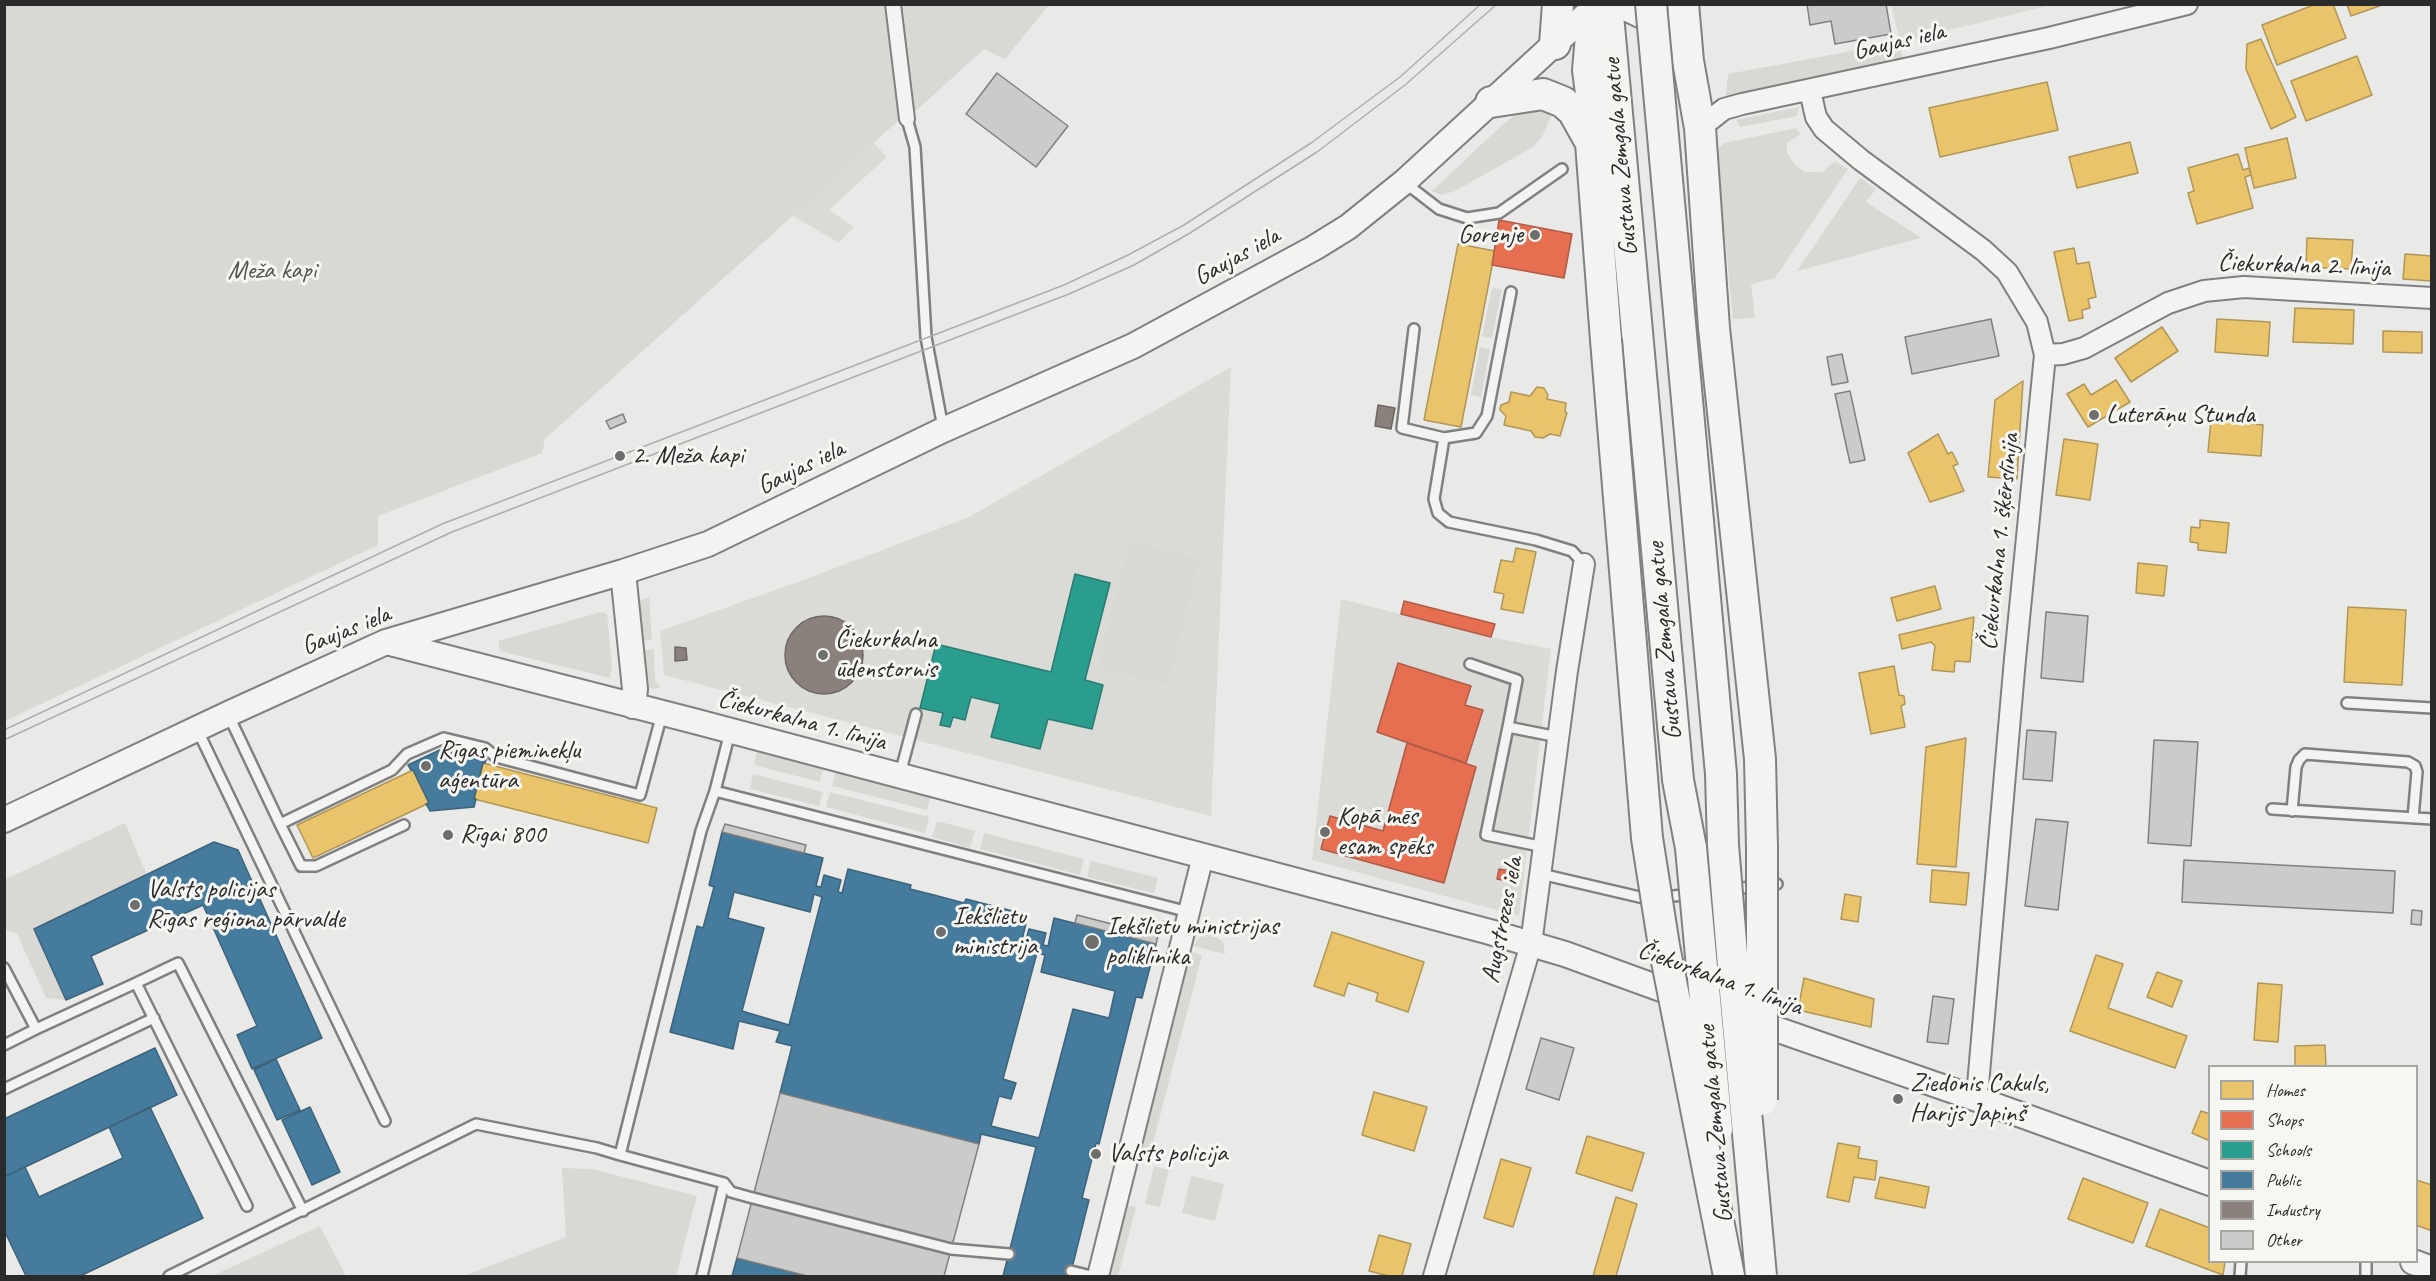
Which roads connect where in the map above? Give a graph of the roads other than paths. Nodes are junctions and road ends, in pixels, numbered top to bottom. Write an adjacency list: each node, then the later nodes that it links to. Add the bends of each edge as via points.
1 (893, 4): 14 (street)
2 (1558, 4): 10 (main road)
3 (1598, 4): 10 (street, Gaujas iela)
4 (1602, 4): 16 (main road, via 1591,36 1588,70)
5 (1607, 4): 76 (main road, Gustava Zemgala gatve, bridge, via 1678,780 1691,848)
6 (1624, 4): 11 (main road, via 1661,25)
7 (1651, 4): 77 (main road, Gustava Zemgala gatve, bridge, via 1721,774 1723,845)
8 (1683, 4): 11 (main road)
9 (2187, 4): 12 (street, Gaujas iela)
10 (1555, 45): 13 (street, Gaujas iela)
11 (1688, 61): 15 (main road)
12 (1810, 91): 15 (street, Gaujas iela, via 1724,109); 22 (street, Čiekurkalna 1. šķērslīnija, via 1816,117 1824,129 2007,272 2037,322)
13 (1491, 102): 16 (main road, via 1543,94 1563,102 1573,111); 18 (street, Gaujas iela)
14 (907, 119): 23 (lane, via 915,147 926,337)
15 (1700, 128): 77 (main road, bridge, via 1714,328 1760,759)
16 (1591, 143): 76 (main road, bridge, via 1647,838 1664,946)
17 (1562, 169): 18 (lane, via 1499,213 1467,218 1439,209)
18 (1404, 182): 23 (street, Gaujas iela, via 1348,227 1314,248 1143,341)
19 (1511, 292): 24 (lane, via 1487,416 1476,433)
20 (2432, 298): 22 (street, Čiekurkalna 2. līnija, via 2244,287 2204,291 2168,303 2084,348)
21 (1414, 329): 24 (lane, via 1402,428)
22 (2045, 355): 60 (street, Čiekurkalna 1. šķērslīnija)
23 (943, 430): 26 (street, Gaujas iela, via 708,544)
24 (1444, 438): 25 (lane, via 1434,499 1438,513 1449,522 1572,551)
25 (1584, 564): 38 (street, Augstrozes iela)
26 (623, 572): 27 (street, Gaujas iela); 30 (street, via 635,689)
27 (386, 642): 30 (street, Čiekurkalna 1. līnija); 33 (street, Gaujas iela)
28 (1470, 664): 35 (lane, via 1517,680)
29 (2347, 703): 31 (lane)
30 (633, 706): 32 (street, Čiekurkalna 1. līnija)
31 (2432, 708)
32 (663, 713): 37 (street, Čiekurkalna 1. līnija); 46 (lane, via 640,795 496,757 485,748 444,738 407,754 392,770)
33 (228, 714): 36 (street, Gaujas iela); 46 (lane)
34 (916, 714): 39 (lane)
35 (1508, 727): 38 (lane); 48 (lane, via 1486,835)
36 (197, 729): 45 (street, Gaujas iela); 61 (lane)
37 (730, 732): 39 (street, Čiekurkalna 1. līnija); 40 (lane)
38 (1558, 737): 48 (street, Augstrozes iela)
39 (899, 776): 49 (street, Čiekurkalna 1. līnija)
40 (715, 791): 52 (lane); 62 (lane, via 701,831)
41 (2272, 809): 42 (lane)
42 (2292, 811): 43 (lane); 43 (lane, via 2296,767 2305,754 2408,762 2415,766)
43 (2413, 818): 44 (lane)
44 (2432, 819)
45 (4, 820)
46 (280, 824): 47 (lane, via 301,866 316,866)
47 (404, 825)
48 (1545, 847): 50 (street, Augstrozes iela)
49 (1203, 856): 52 (street); 53 (street, Čiekurkalna 1. līnija)
50 (1541, 874): 51 (lane, via 1648,899); 53 (street, Augstrozes iela)
51 (1777, 884)
52 (1189, 912): 74 (street)
53 (1532, 944): 60 (street, Čiekurkalna 1. līnija); 75 (street, Augstrozes iela)
54 (4, 968): 57 (lane)
55 (136, 983): 56 (lane); 57 (lane); 66 (lane, via 178,963)
56 (154, 1018): 59 (lane); 65 (lane)
57 (36, 1029): 58 (lane)
58 (4, 1045)
59 (4, 1089)
60 (1974, 1098): 64 (street, Čiekurkalna 1. līnija)
61 (385, 1121)
62 (620, 1155): 63 (lane); 66 (lane, via 476,1124)
63 (724, 1183): 67 (lane, via 731,1192 951,1249); 72 (lane)
64 (2208, 1183)
65 (247, 1206)
66 (303, 1211): 71 (lane)
67 (1009, 1254)
68 (2416, 1263): 69 (street)
69 (2432, 1269)
70 (1071, 1271): 73 (lane)
71 (169, 1276)
72 (702, 1276)
73 (1091, 1276)
74 (1098, 1276)
75 (1434, 1276)
76 (1729, 1276)
77 (1761, 1276)

